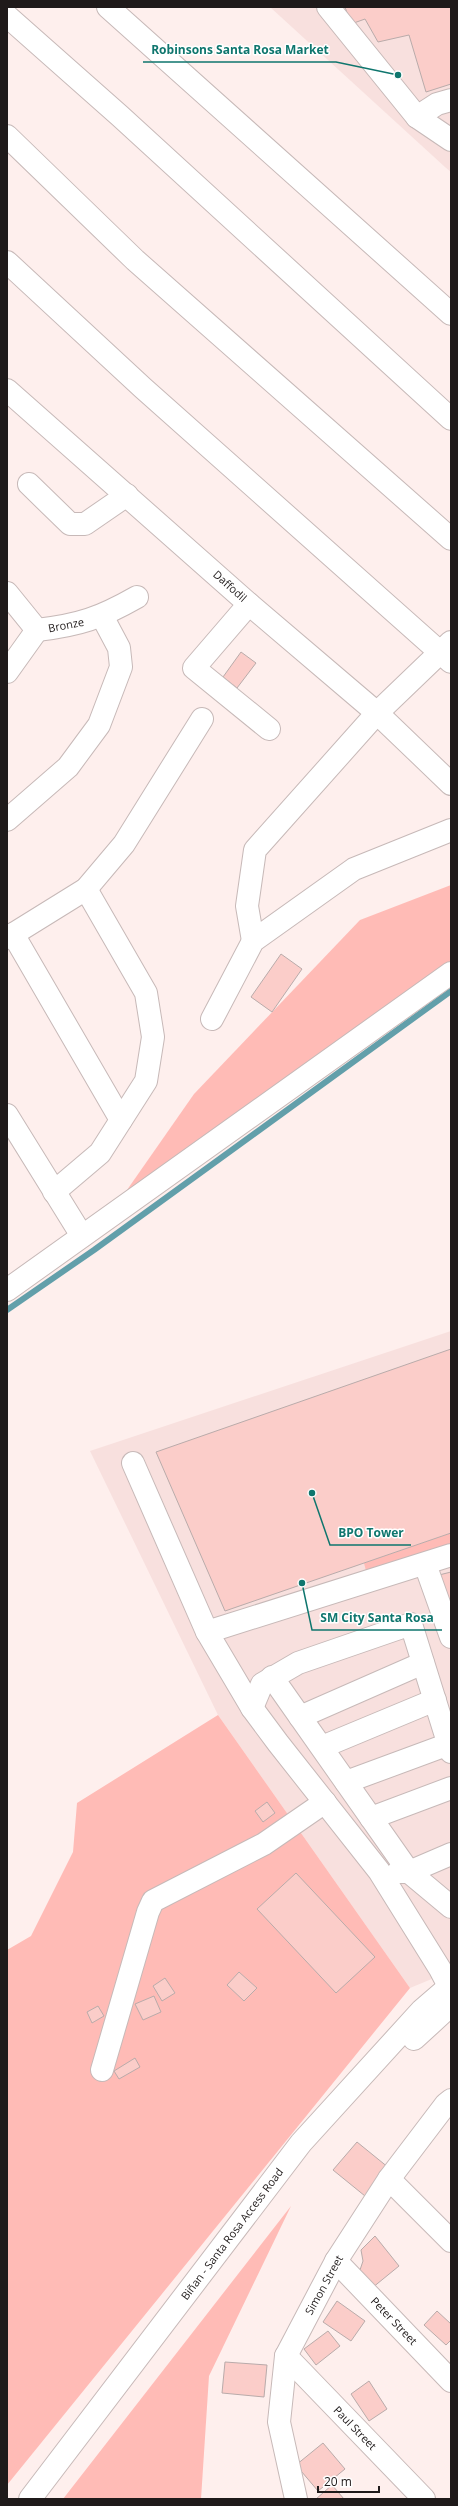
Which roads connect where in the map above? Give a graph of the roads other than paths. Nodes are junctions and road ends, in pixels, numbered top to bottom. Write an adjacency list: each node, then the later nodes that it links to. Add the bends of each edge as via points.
1 (108, 7): 9 (street)
2 (328, 7): 5 (street)
3 (7, 16): 11 (street)
4 (451, 100): 5 (street, via 436,104)
5 (417, 117): 7 (street)
6 (7, 136): 14 (street, via 135,260)
7 (451, 140)
8 (7, 262): 20 (street, via 143,388)
9 (451, 314)
10 (7, 390): 13 (street, Daffodil)
11 (451, 419)
12 (28, 484): 13 (street, via 70,524 80,526)
13 (127, 495): 17 (street, Daffodil)
14 (451, 539)
15 (7, 593): 19 (street, Bronze)
16 (137, 597): 18 (street, Bronze)
17 (249, 604): 22 (street, Daffodil); 24 (street, via 194,668)
18 (102, 616): 19 (street, Bronze, via 71,625); 26 (street, via 119,648 121,666 99,725 68,767)
19 (37, 630): 21 (street)
20 (447, 652): 22 (street)
21 (7, 672)
22 (377, 713): 25 (street, Daffodil); 30 (street, via 255,850 247,906)
23 (202, 719): 28 (street, via 124,844)
24 (269, 729)
25 (451, 784)
26 (7, 820)
27 (451, 830): 30 (street, via 354,869)
28 (86, 889): 29 (street); 34 (street, via 146,993 152,1029 146,1080)
29 (10, 936): 34 (street)
30 (253, 941): 32 (street)
31 (451, 973): 36 (street)
32 (212, 1019)
33 (7, 1115): 35 (street)
34 (121, 1120): 35 (street, via 100,1152)
35 (54, 1192): 36 (street)
36 (82, 1236): 37 (street)
37 (7, 1290)
38 (133, 1463): 41 (street)
39 (451, 1555): 40 (street)
40 (425, 1564): 41 (street); 42 (street)
41 (207, 1632): 46 (street)
42 (451, 1638)
43 (423, 1663): 44 (street, via 411,1624 298,1663); 45 (street); 47 (street)
44 (272, 1677): 46 (street, via 262,1684); 47 (street)
45 (435, 1700): 48 (street); 49 (street)
46 (252, 1708): 52 (street)
47 (300, 1717): 48 (street)
48 (322, 1747): 50 (street)
49 (450, 1748): 50 (street)
50 (346, 1782): 53 (street)
51 (451, 1788): 53 (street)
52 (325, 1802): 55 (street); 59 (street, via 264,1844 153,1901)
53 (371, 1818): 56 (street)
54 (451, 1854): 56 (street)
55 (379, 1871): 56 (street); 58 (street)
56 (409, 1872): 57 (street)
57 (448, 1900)
58 (450, 1991): 64 (street, Biñan - Santa Rosa Access Road, via 342,2096 301,2143)
59 (102, 2070)
60 (451, 2100): 61 (street, Simon Street)
61 (389, 2179): 62 (street); 63 (street, Simon Street)
62 (451, 2241)
63 (336, 2261): 65 (street, Simon Street); 66 (street, Peter Street)
64 (195, 2294): 67 (street, Biñan - Santa Rosa Access Road); 68 (street, Biñan - Santa Rosa Access Road)
65 (286, 2356): 69 (street, Simon Street, via 279,2422); 70 (street, Paul Street)
66 (451, 2381)
67 (30, 2499)
68 (47, 2499)
69 (296, 2499)
70 (424, 2499)

